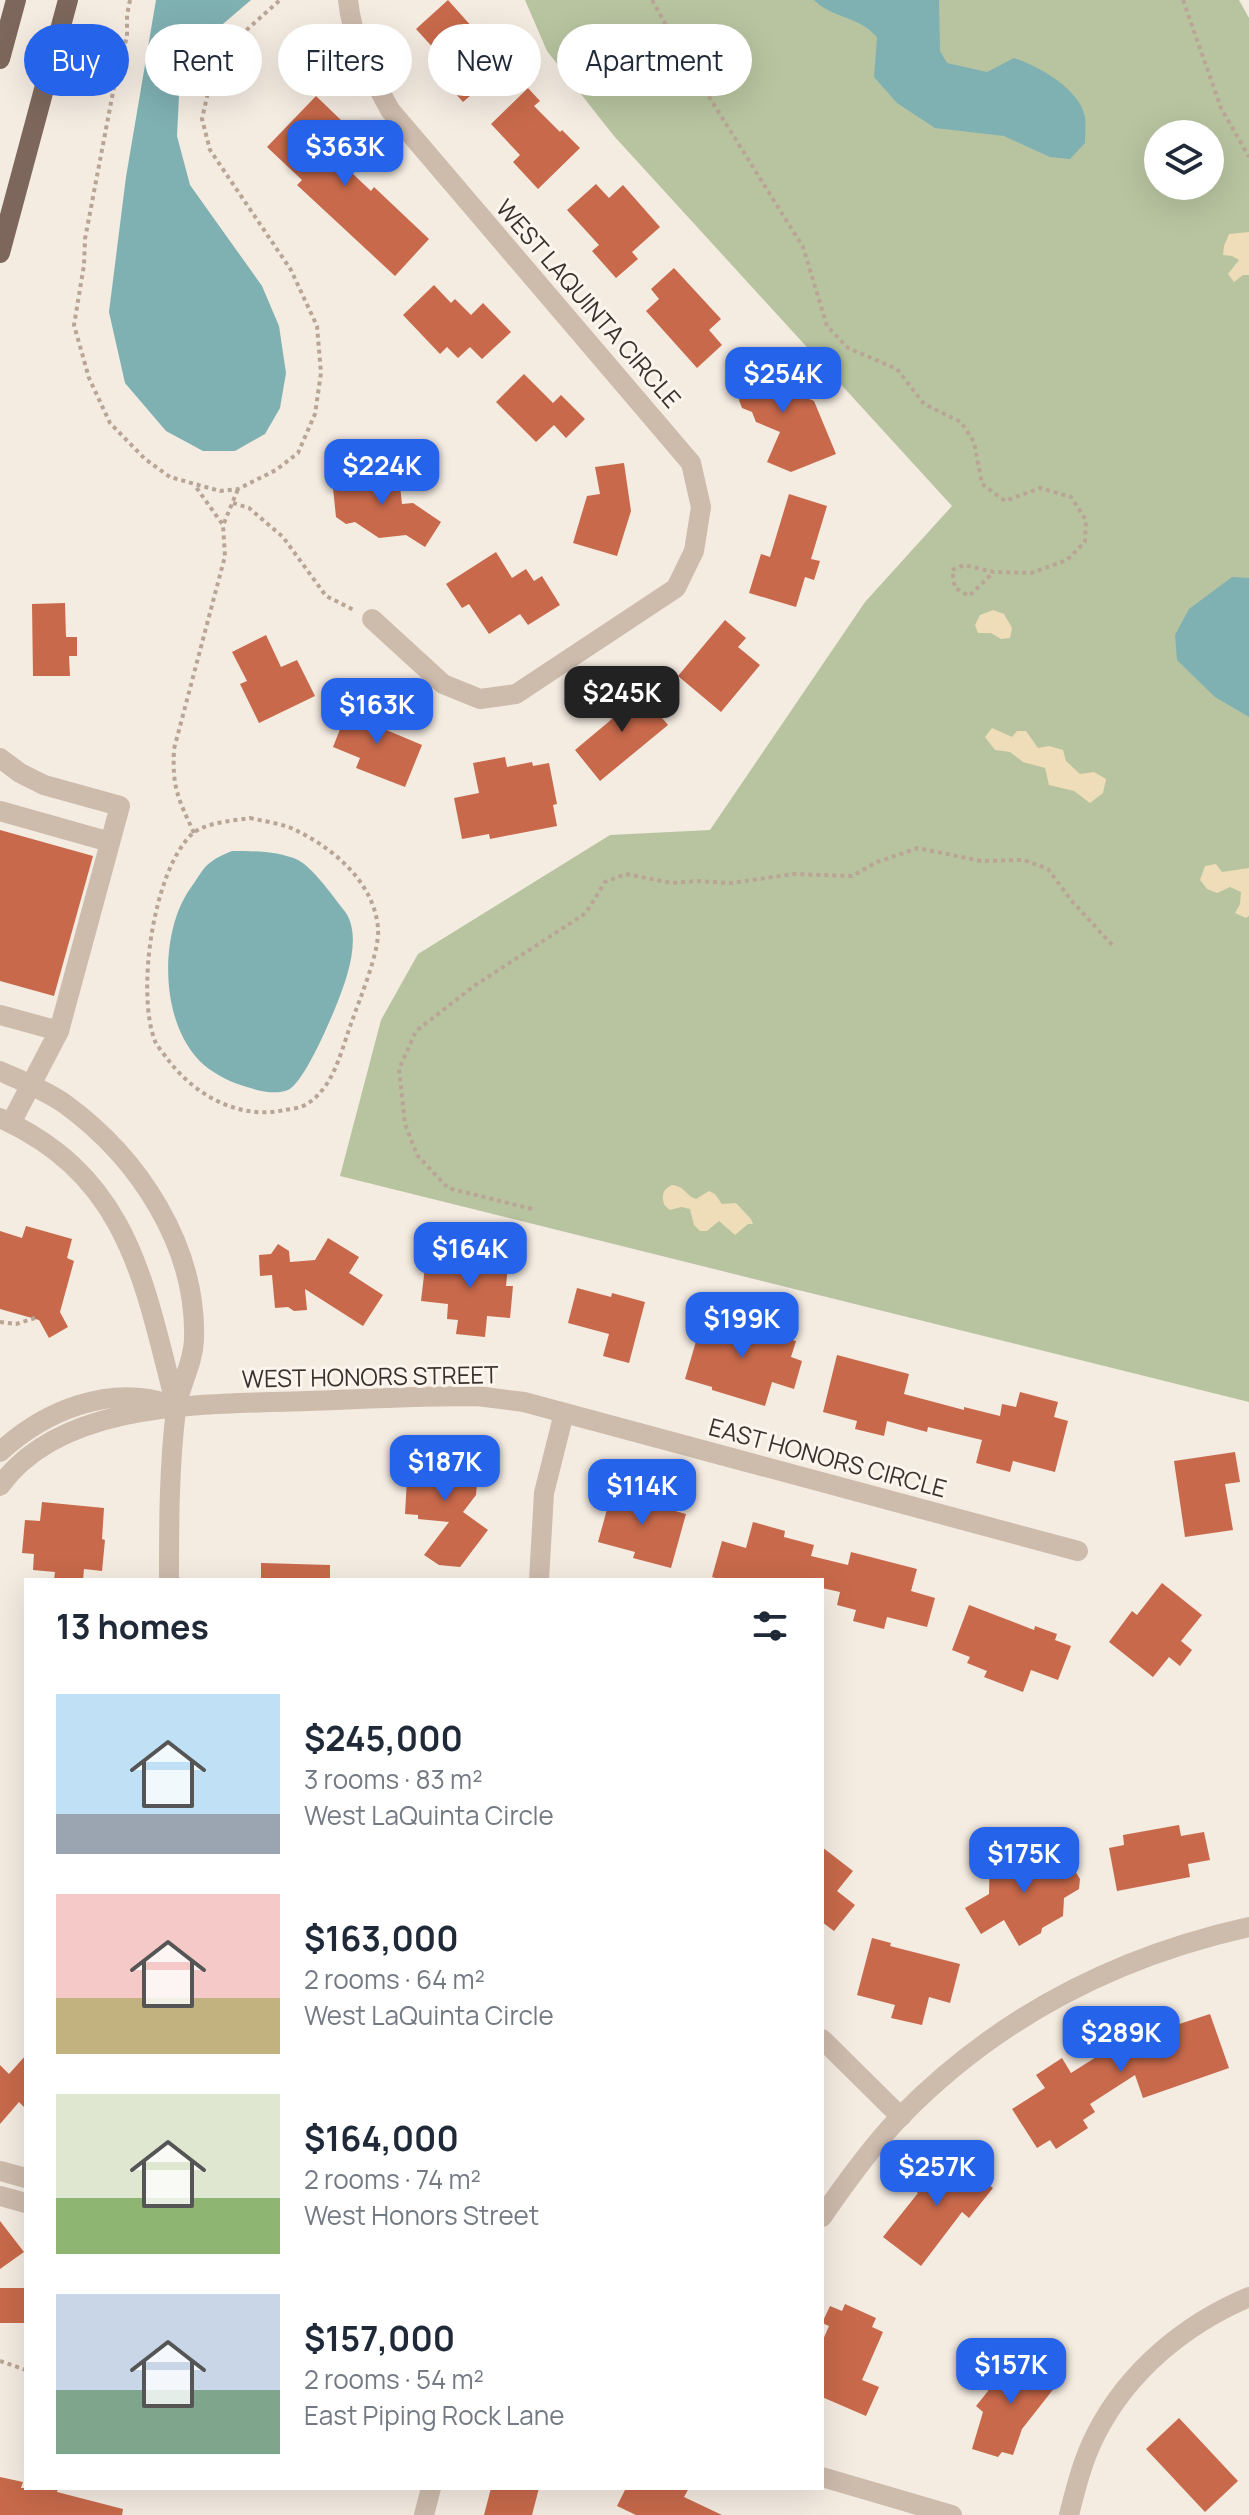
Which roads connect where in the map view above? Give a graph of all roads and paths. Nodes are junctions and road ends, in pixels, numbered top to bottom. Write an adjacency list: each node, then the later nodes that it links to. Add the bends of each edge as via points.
1 (16, 0): 8 (main road)
2 (68, 0): 10 (main road)
3 (130, 0): 11 (path, via 74,325 89,378 110,423 145,459 170,477)
4 (280, 0): 12 (path, via 221,58 202,119 210,150 291,270 317,326 321,373 315,414 298,453)
5 (348, 0): 16 (street, WEST LAQUINTA CIRCLE, via 366,66 390,110 691,463 701,507 694,551 676,588 516,694 480,699 443,684)
6 (652, 0): 15 (path, via 803,247 827,326 848,348 897,369 924,404 961,422 974,442 982,484 1005,501 1040,488 1071,497 1086,520 1085,542 1067,560 1031,573)
7 (1183, 0): 9 (path, via 1221,108)
8 (0, 59)
9 (1249, 157)
10 (0, 253)
11 (194, 485): 12 (path); 14 (path)
12 (238, 489): 13 (path)
13 (233, 503): 14 (path); 16 (path, via 249,508 283,537 326,596)
14 (223, 525): 19 (path, via 225,556 174,749 173,780)
15 (994, 572): 15 (path, via 964,565 952,570 955,588 969,596)
16 (372, 619)
17 (0, 758): 20 (street, via 44,785 120,806)
18 (0, 811): 20 (street)
19 (194, 833): 19 (path, via 250,818 289,827 323,846 356,875 374,906 379,930 368,979 330,1082 306,1106 269,1114 244,1112 196,1090 156,1043 147,1004 153,929 173,860)
20 (110, 842): 23 (street)
21 (1113, 946): 27 (path, via 1048,869 1024,860 981,861 918,848 852,876 794,874 731,883 672,883 626,874 605,882 586,913 416,1031 399,1069 405,1124 417,1155 448,1188)
22 (0, 1015): 23 (street)
23 (59, 1031): 25 (street)
24 (0, 1071): 25 (street)
25 (31, 1085): 26 (street); 30 (street, via 63,1103 120,1153 167,1224 182,1258 194,1314 189,1369)
26 (6, 1120): 30 (street, via 72,1166 115,1219 143,1279)
27 (532, 1209)
28 (35, 1318): 29 (path)
29 (0, 1322)
30 (176, 1406): 31 (street, WEST HONORS STREET, via 477,1396); 32 (street, via 152,1398 91,1401 31,1427); 33 (street, via 68,1434 44,1446); 35 (street)
31 (564, 1413): 34 (street, EAST HONORS CIRCLE); 36 (street, via 544,1493)
32 (0, 1452)
33 (0, 1486)
34 (1078, 1551)
35 (169, 1578)
36 (539, 1578)
37 (1249, 1927): 39 (street, via 1167,1948 1074,1987 984,2042)
38 (824, 2041): 39 (street)
39 (901, 2117): 44 (street)
40 (0, 2171): 41 (street)
41 (24, 2177)
42 (0, 2196): 43 (street)
43 (24, 2202)
44 (824, 2214)
45 (1249, 2297): 52 (street, via 1190,2329 1137,2374 1097,2433)
46 (0, 2361): 47 (path)
47 (24, 2369)
48 (824, 2478): 51 (street)
49 (430, 2490): 50 (street)
50 (424, 2515)
51 (952, 2515)
52 (1069, 2515)

